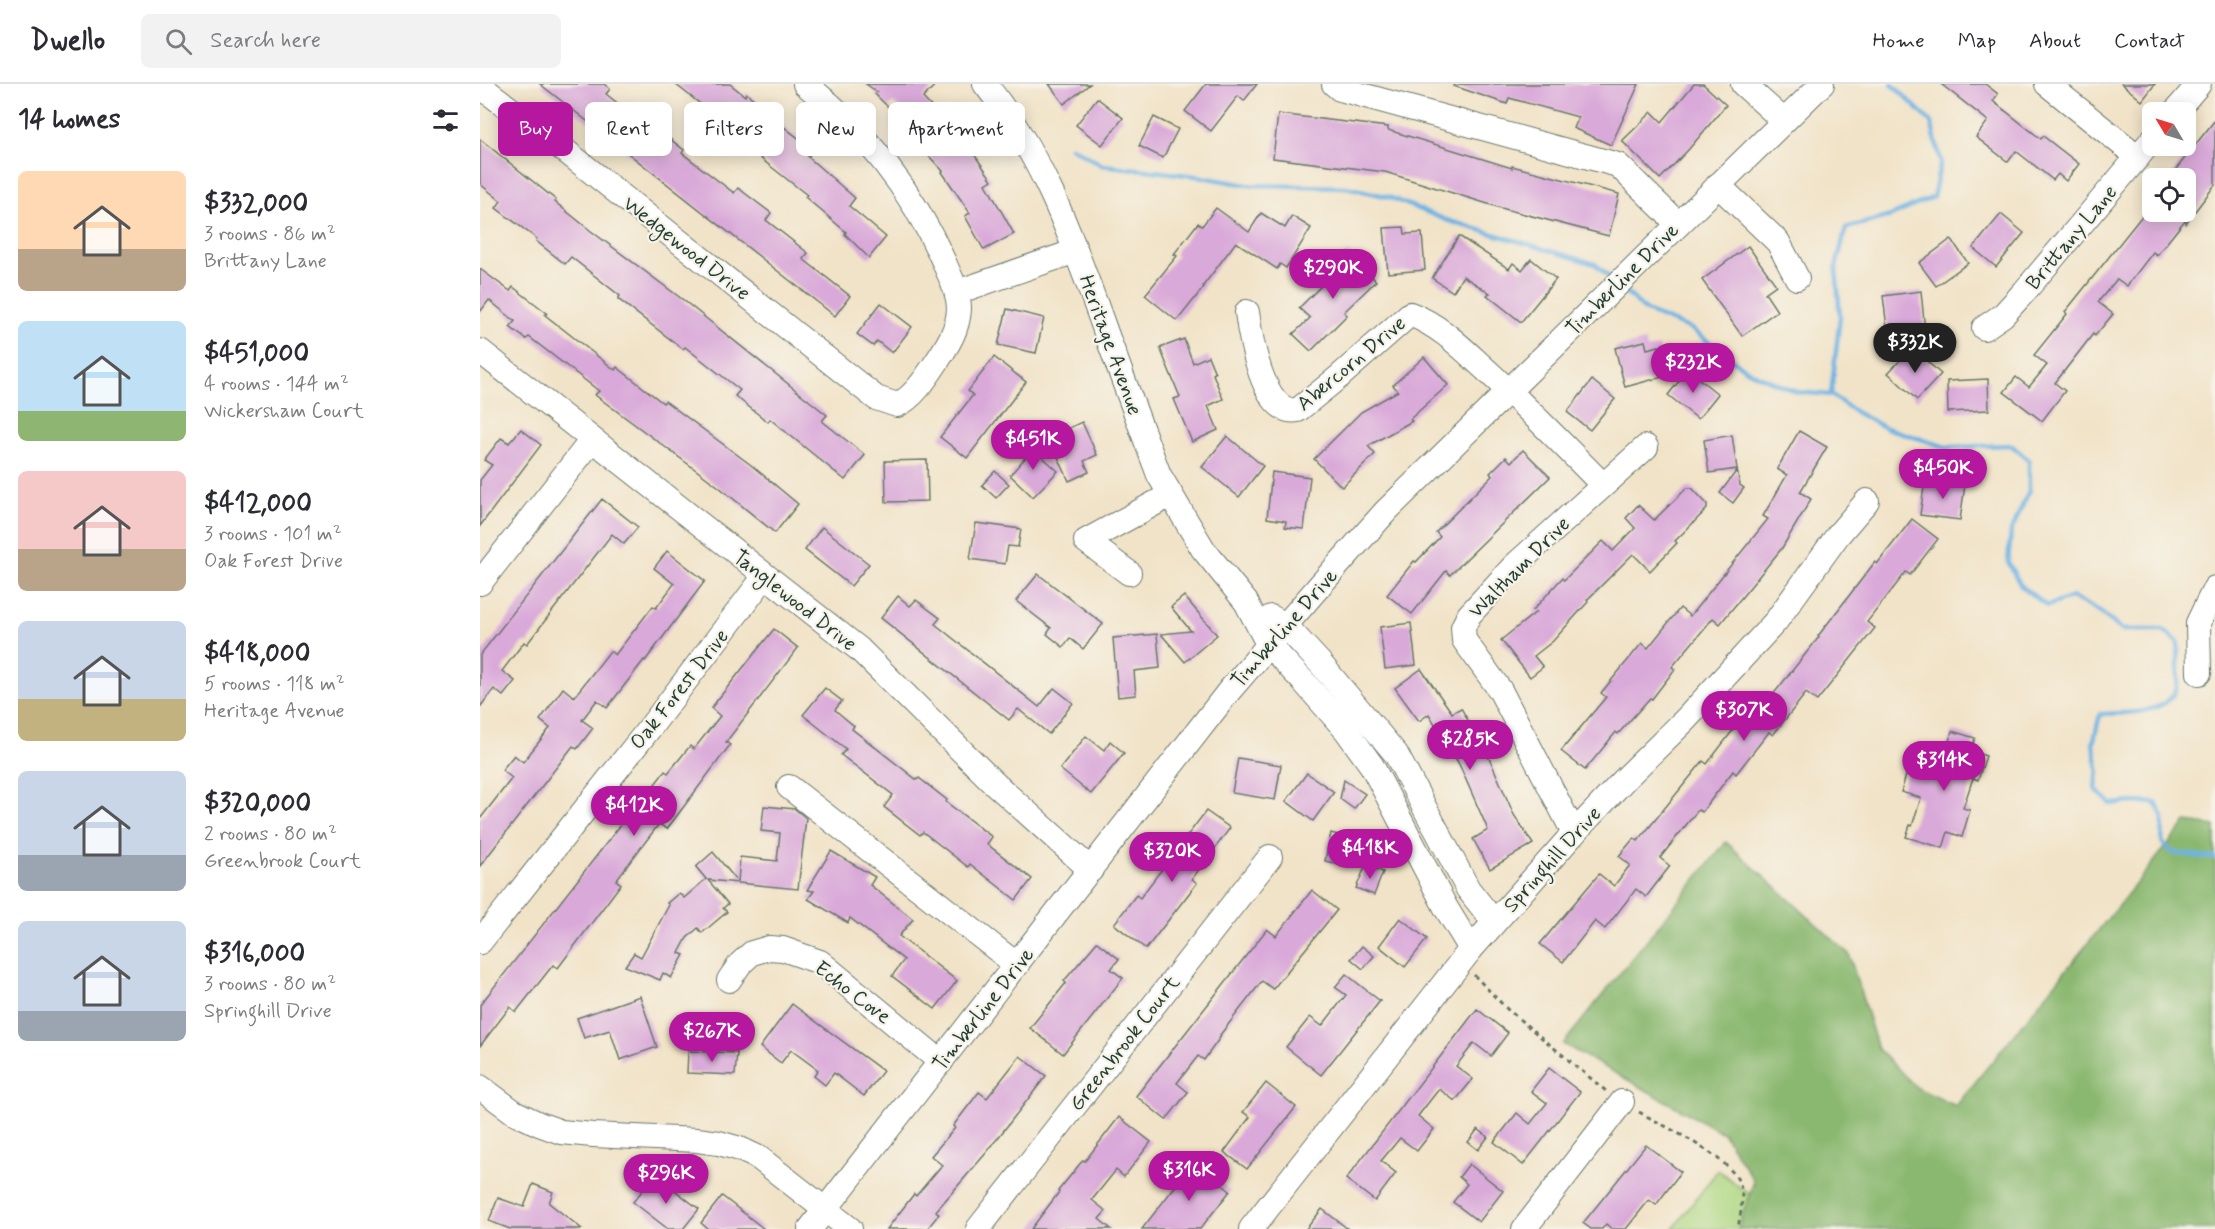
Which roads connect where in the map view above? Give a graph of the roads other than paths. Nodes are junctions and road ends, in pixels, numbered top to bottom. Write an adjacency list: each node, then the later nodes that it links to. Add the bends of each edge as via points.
1 (805, 84): 17 (street, via 845,117 906,189)
2 (985, 84): 15 (street, Heritage Avenue, via 1013,120 1039,164)
3 (1334, 84): 14 (street, via 1340,89 1618,165)
4 (1743, 84): 10 (street)
5 (1822, 84): 10 (street, Timberline Drive)
6 (2047, 84): 11 (street)
7 (2199, 84): 9 (street)
8 (480, 86): 17 (street, Wedgewood Drive, via 876,398 897,405 926,378 951,341 959,308)
9 (2184, 102)
10 (1784, 121): 13 (street, Timberline Drive)
11 (2142, 147)
12 (2142, 153): 19 (street, Brittany Lane, via 2024,292 2003,315)
13 (1718, 185): 14 (street, Timberline Drive); 16 (street, via 1778,242)
14 (1678, 224): 21 (street, Timberline Drive)
15 (1076, 251): 17 (street); 25 (street, Heritage Avenue, via 1159,475)
16 (1797, 278)
17 (957, 292)
18 (1247, 312): 21 (street, Abercorn Drive, via 1252,346 1269,390 1281,407 1290,412 1298,410 1340,376 1410,314 1454,340)
19 (1984, 328)
20 (480, 351): 22 (street, Tanglewood Drive)
21 (1509, 390): 24 (street, Abercorn Drive); 32 (street, Timberline Drive, via 1386,511)
22 (592, 440): 28 (street, Tanglewood Drive); 29 (street)
23 (1646, 447): 24 (street, Waltham Drive)
24 (1603, 485): 36 (street, Waltham Drive, via 1514,567 1463,627 1464,639 1500,690)
25 (1170, 495): 27 (street, via 1086,541); 31 (street, Heritage Avenue, via 1203,549)
26 (1867, 501): 36 (street, Springhill Drive, via 1776,621)
27 (1129, 573)
28 (765, 576): 38 (street, Tanglewood Drive, via 859,649 994,783); 40 (street, Oak Forest Drive)
29 (480, 583)
30 (2215, 588): 34 (street, via 2198,623)
31 (1246, 602): 32 (street, Heritage Avenue); 33 (street, Heritage Avenue)
32 (1285, 625): 33 (street, Timberline Drive); 39 (street, Heritage Avenue, via 1396,754 1468,889)
33 (1268, 644): 38 (street, Timberline Drive); 41 (street, Heritage Avenue, via 1346,730 1372,766)
34 (2199, 673)
35 (789, 786): 42 (street)
36 (1574, 834): 39 (street, Springhill Drive)
37 (1270, 857): 50 (street, Greenbrook Court)
38 (1092, 870): 42 (street, Timberline Drive)
39 (1494, 922): 41 (street, Springhill Drive)
40 (480, 942)
41 (1471, 949): 51 (street, Springhill Drive)
42 (1017, 964): 44 (street, Timberline Drive)
43 (729, 980): 44 (street, Echo Cove, via 752,953 769,948 820,962)
44 (941, 1062): 47 (street, Timberline Drive)
45 (480, 1088): 47 (street, via 514,1112 561,1132 697,1140 740,1149 759,1158)
46 (1622, 1102): 52 (street)
47 (825, 1209): 48 (street, Timberline Drive); 49 (street)
48 (810, 1229)
49 (850, 1229)
50 (978, 1229)
51 (1251, 1229)
52 (1524, 1229)

